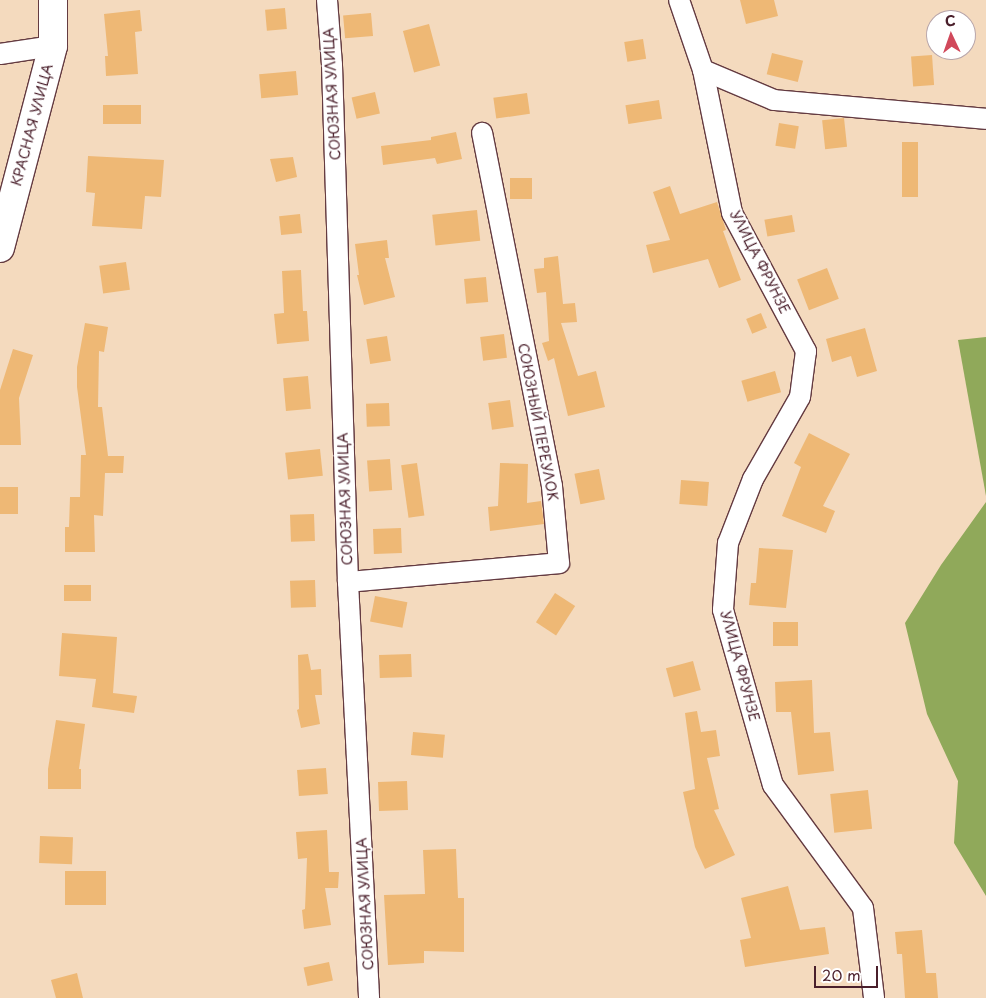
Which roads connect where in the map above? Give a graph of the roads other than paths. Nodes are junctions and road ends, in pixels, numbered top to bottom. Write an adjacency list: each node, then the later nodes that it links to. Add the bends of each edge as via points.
1 (53, 0): 4 (street, КРАСНАЯ УЛИЦА)
2 (327, 0): 10 (street, СОЮЗНАЯ УЛИЦА, via 332,65)
3 (679, 0): 6 (street, УЛИЦА ФРУНЗЕ)
4 (53, 46): 5 (street); 9 (street, КРАСНАЯ УЛИЦА)
5 (0, 54)
6 (703, 70): 7 (street, via 774,100); 12 (street, УЛИЦА ФРУНЗЕ, via 732,213 806,351 800,397 753,479 728,543 723,610 773,785 863,908)
7 (986, 119)
8 (482, 133): 10 (street, СОЮЗНЫЙ ПЕРЕУЛОК, via 552,486 559,563)
9 (0, 248)
10 (348, 582): 11 (street, СОЮЗНАЯ УЛИЦА)
11 (369, 998)
12 (874, 998)

